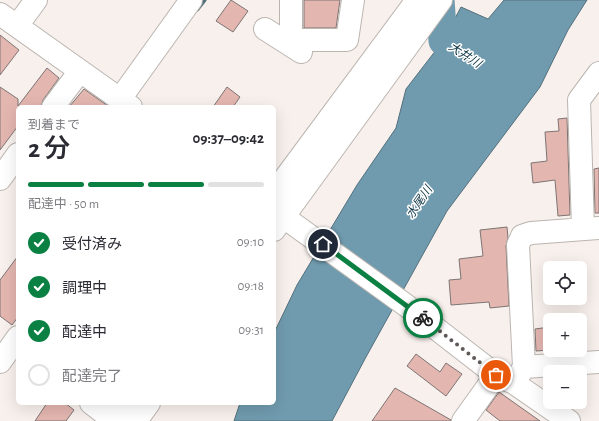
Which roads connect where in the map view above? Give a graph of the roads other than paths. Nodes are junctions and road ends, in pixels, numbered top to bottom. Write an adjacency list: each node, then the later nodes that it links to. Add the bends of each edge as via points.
1 (36, 0): 7 (street)
2 (191, 0): 13 (street)
3 (291, 0): 9 (street)
4 (354, 0): 9 (street, via 347,40)
5 (417, 0): 17 (street)
6 (441, 0): 18 (street)
7 (5, 18): 10 (street)
8 (265, 29): 9 (street)
9 (294, 46)
10 (80, 71): 13 (street); 14 (street)
11 (599, 73): 12 (street)
12 (589, 100): 19 (street)
13 (124, 104)
14 (54, 105)
15 (16, 157): 16 (street)
16 (0, 178)
17 (276, 190)
18 (277, 219): 23 (street, via 311,236 407,306)
19 (591, 229): 23 (street, via 531,233 522,236 518,245)
20 (12, 340): 21 (street)
21 (0, 362)
22 (599, 362): 23 (street)
23 (511, 375): 28 (street); 29 (street)
24 (95, 405): 26 (street)
25 (148, 405): 27 (street)
26 (117, 415)
27 (136, 421)
28 (463, 421)
29 (569, 421)

